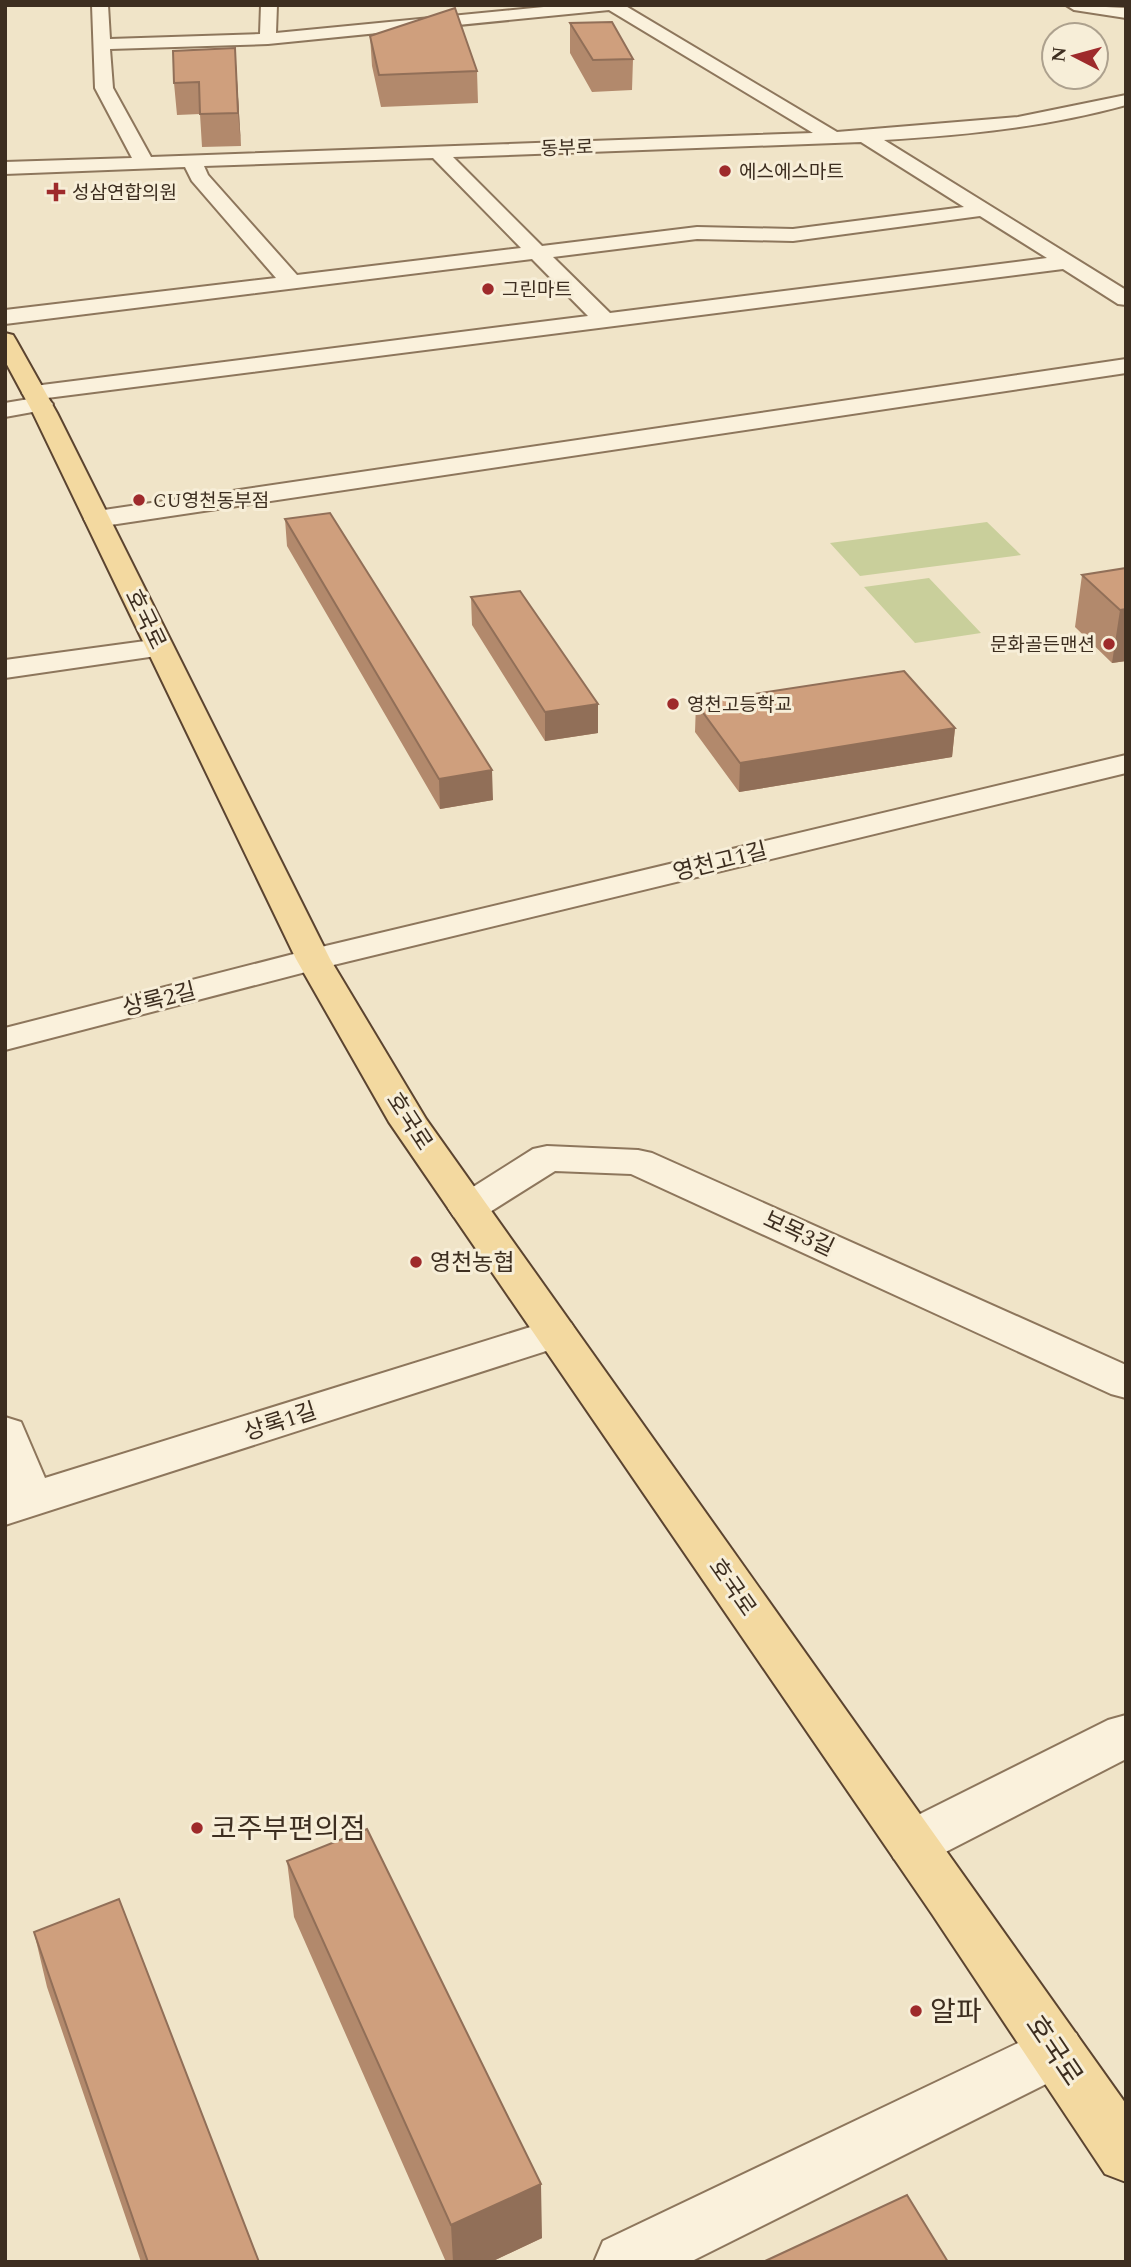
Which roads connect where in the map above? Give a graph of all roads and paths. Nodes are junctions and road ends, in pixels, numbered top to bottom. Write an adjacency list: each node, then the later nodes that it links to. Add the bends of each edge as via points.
1 (100, 5): 7 (street)
2 (269, 5): 6 (street)
3 (1074, 5): 5 (street)
4 (614, 6): 6 (street); 10 (street)
5 (1126, 13)
6 (268, 39): 7 (street)
7 (103, 44): 13 (street, via 104,88)
8 (1126, 100): 9 (street, 동부로, via 1017,121)
9 (865, 136): 10 (street, 동부로); 15 (street)
10 (834, 138): 11 (street, 동부로)
11 (437, 152): 12 (street, 동부로); 16 (street)
12 (192, 161): 13 (street, 동부로); 18 (street, via 199,177)
13 (144, 162): 14 (street, 동부로)
14 (5, 167)
15 (984, 210): 16 (street, via 793,235 697,233); 17 (street)
16 (536, 252): 18 (street); 21 (street)
17 (1067, 262): 19 (street); 21 (street)
18 (291, 282): 20 (street)
19 (1126, 299)
20 (5, 317)
21 (604, 320): 24 (street)
22 (5, 340): 24 (main road, 호국로)
23 (1126, 366): 25 (street)
24 (27, 402): 25 (main road, 호국로)
25 (97, 519): 26 (main road, 호국로)
26 (160, 648): 27 (street); 29 (main road, 호국로)
27 (5, 669)
28 (1126, 764): 29 (street, 영천고1길)
29 (313, 959): 30 (street, 상록2길); 31 (main road, 호국로, via 408,1122)
30 (5, 1039)
31 (468, 1208): 32 (main road, 호국로); 33 (street, 보목3길, via 547,1158 638,1162)
32 (556, 1333): 35 (street, 상록1길); 37 (main road, 호국로)
33 (1126, 1383)
34 (5, 1433): 35 (street)
35 (18, 1504)
36 (1126, 1735): 37 (street)
37 (913, 1843): 38 (main road, 호국로)
38 (1056, 2051): 39 (main road, 호국로); 40 (street)
39 (1116, 2118)
40 (625, 2262)

